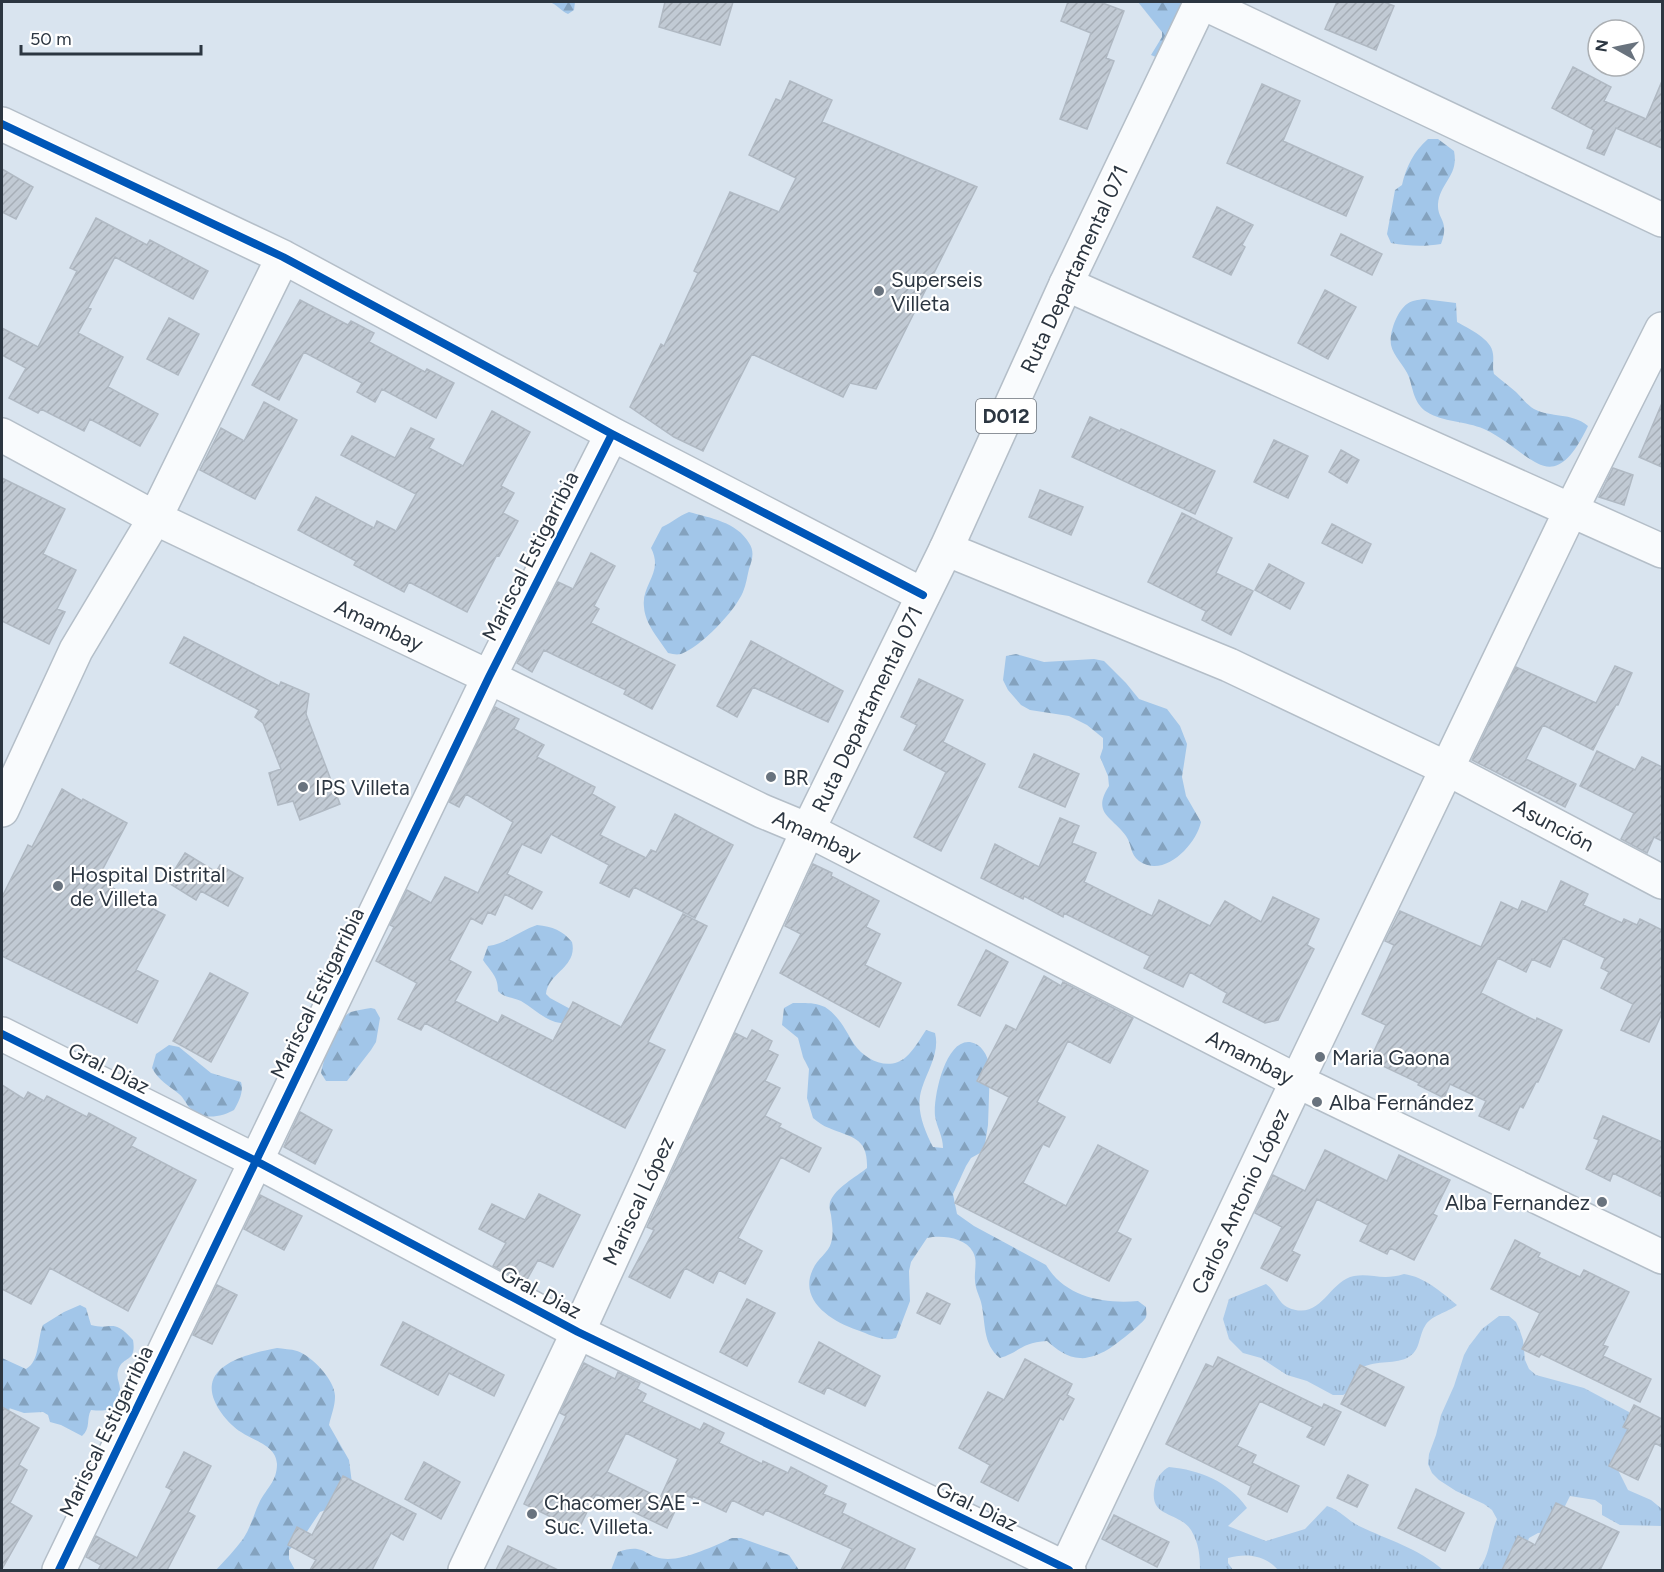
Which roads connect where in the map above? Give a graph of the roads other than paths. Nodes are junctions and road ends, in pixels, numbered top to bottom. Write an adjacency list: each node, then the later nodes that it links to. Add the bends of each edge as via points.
1 (1201, 2): 3 (street); 5 (street, Ruta Departamental 071 / D012)
2 (2, 124): 4 (street)
3 (1662, 219)
4 (283, 257): 7 (street); 10 (street)
5 (1066, 284): 9 (street); 11 (street, Ruta Departamental 071 / D012)
6 (1662, 329): 9 (street, Carlos Antonio López)
7 (612, 434): 13 (street); 14 (street, Mariscal Estigarribia)
8 (2, 435): 10 (street, Amambay)
9 (1571, 510): 12 (street); 15 (street, Carlos Antonio López)
10 (155, 518): 14 (street, Amambay); 16 (street, via 76,650)
11 (946, 549): 13 (street, Ruta Departamental 071 / D012); 15 (street, Asunción, via 1229,665)
12 (1662, 551)
13 (923, 595): 17 (street, Ruta Departamental 071 / D012)
14 (489, 677): 17 (street, Amambay); 21 (street, Mariscal Estigarribia)
15 (1446, 768): 18 (street, Asunción); 20 (street, Carlos Antonio López)
16 (2, 810)
17 (808, 830): 20 (street, Amambay); 23 (street, Mariscal López)
18 (1662, 882)
19 (2, 1034): 21 (street, Gral. Diaz)
20 (1297, 1081): 22 (street, Amambay); 26 (street, Carlos Antonio López)
21 (256, 1161): 23 (street, Gral. Diaz); 24 (street, Mariscal Estigarribia)
22 (1662, 1257)
23 (578, 1332): 25 (street, Mariscal López); 26 (street, Gral. Diaz)
24 (59, 1570)
25 (465, 1570)
26 (1067, 1570)

